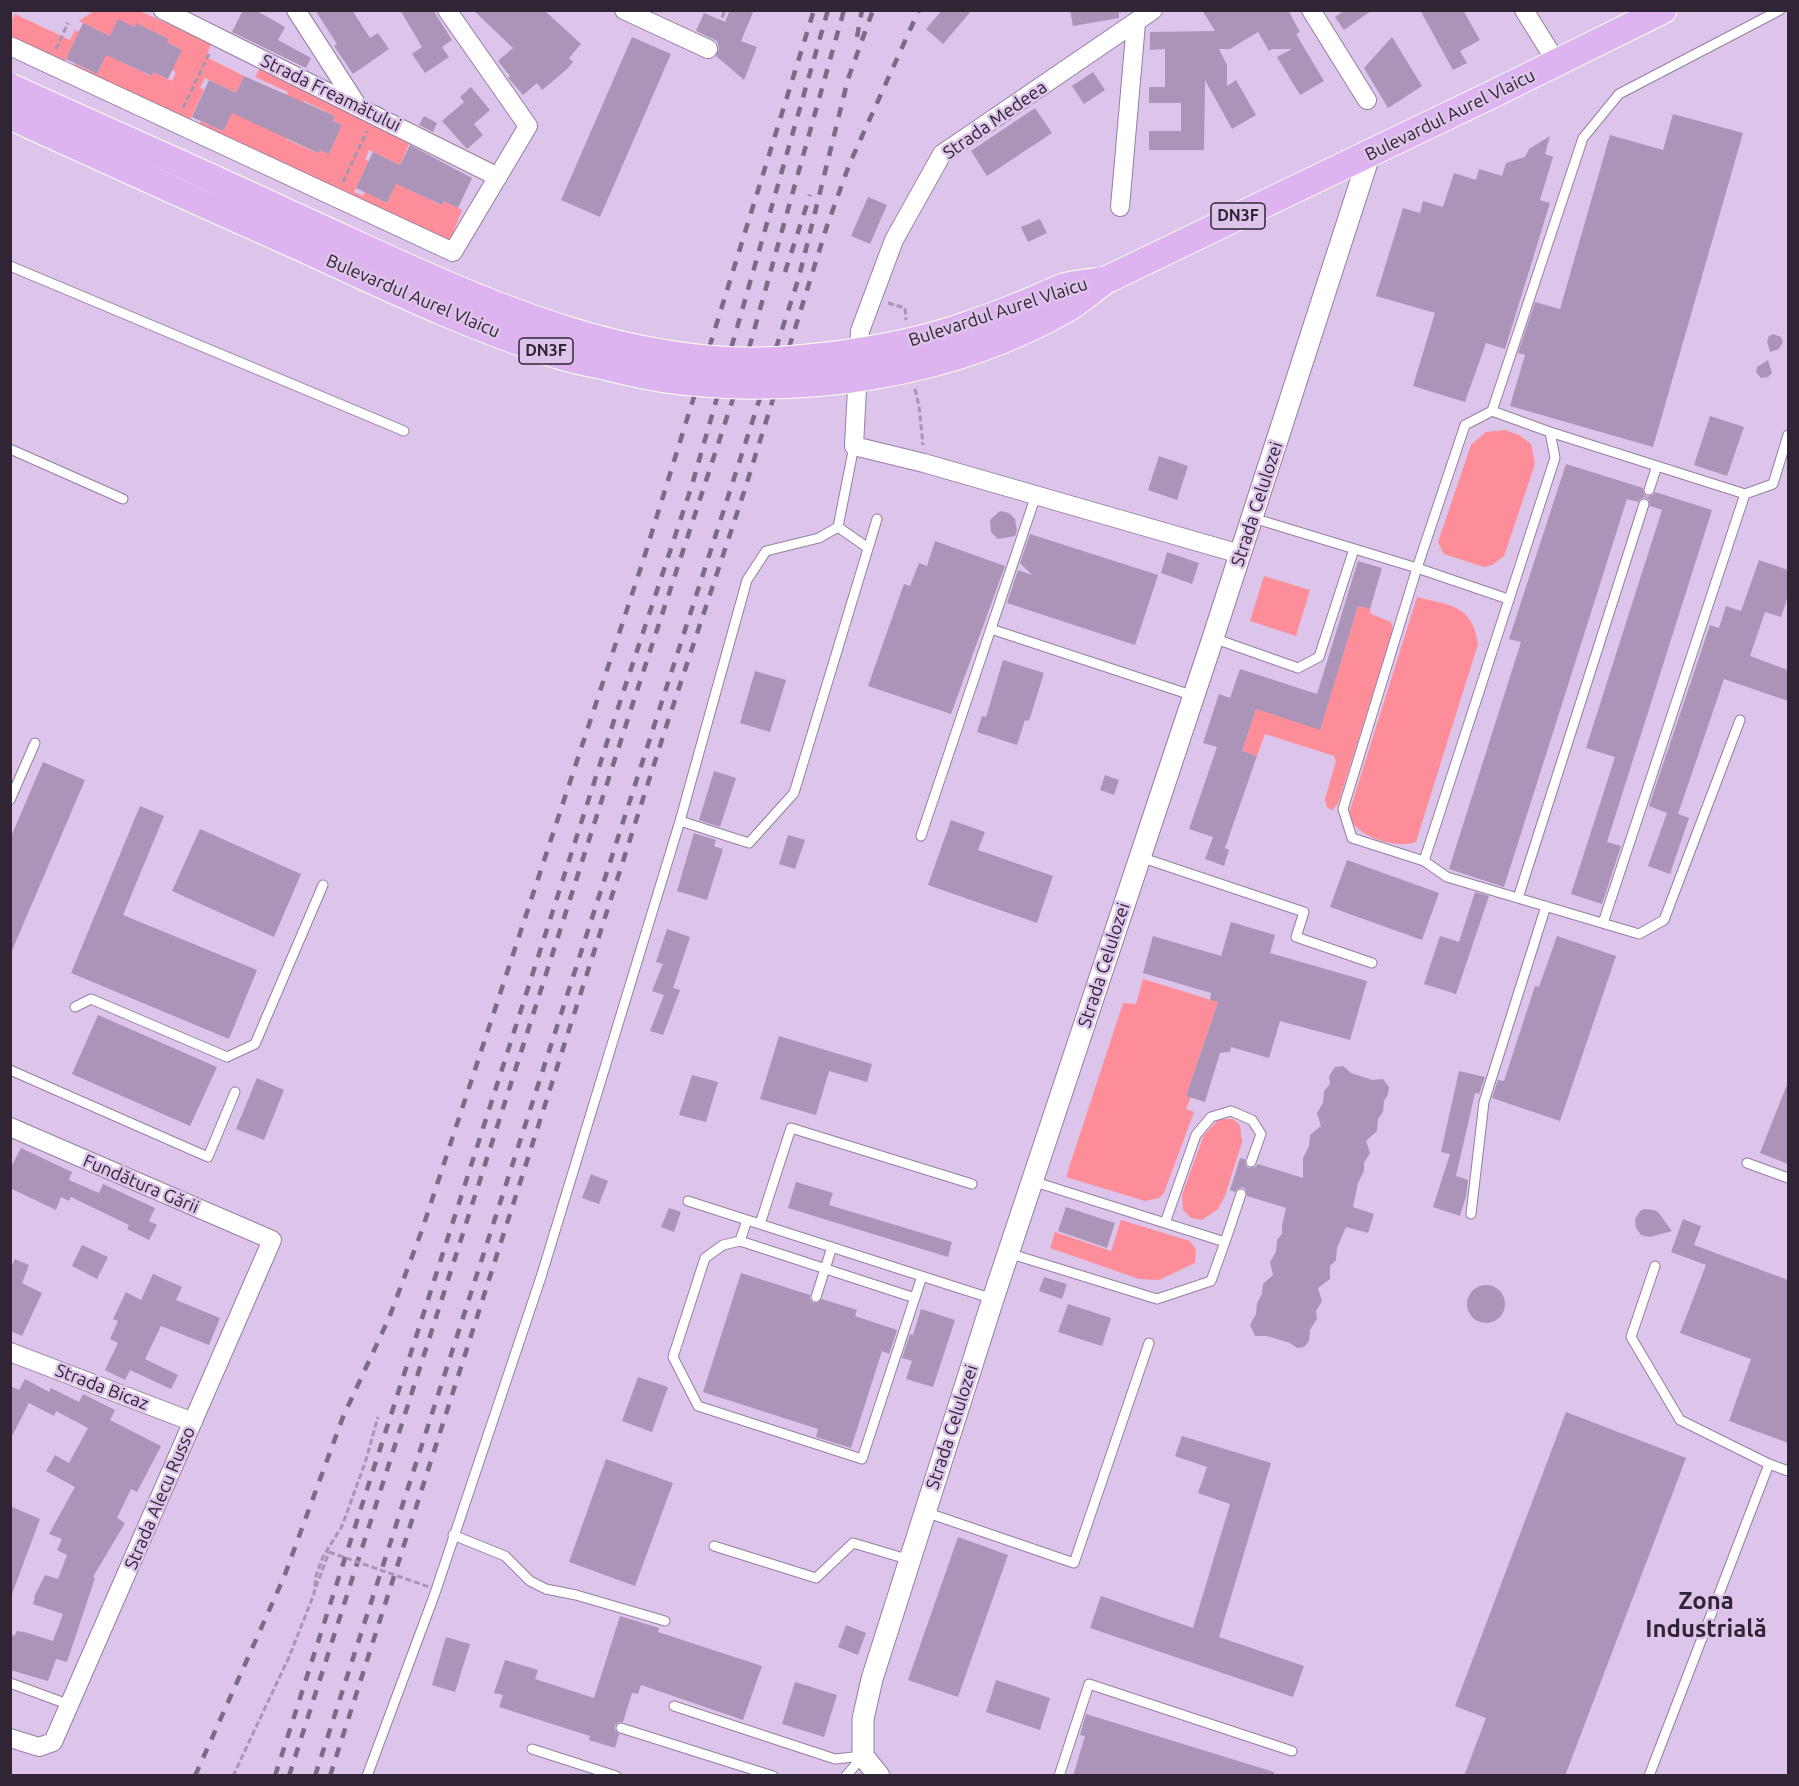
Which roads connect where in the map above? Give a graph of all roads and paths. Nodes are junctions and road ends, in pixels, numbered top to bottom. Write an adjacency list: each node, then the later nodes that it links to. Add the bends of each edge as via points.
1 (163, 10): 12 (street, Strada Freamătului)
2 (296, 10): 19 (street)
3 (447, 10): 24 (street, via 528,126)
4 (624, 10): 14 (street)
5 (725, 10): 14 (path)
6 (1311, 10): 18 (street)
7 (1524, 10): 15 (street)
8 (1663, 10): 15 (main road, Bulevardul Aurel Vlaicu)
9 (1780, 10): 30 (lane, via 1619,94 1583,138)
10 (1141, 16): 26 (street); 34 (street, Strada Medeea, via 942,154 894,240 860,331)
11 (68, 23): 16 (path)
12 (218, 38): 19 (street, Strada Freamătului); 22 (path)
13 (10, 46): 16 (street)
14 (708, 49)
15 (1557, 63): 23 (main road, Bulevardul Aurel Vlaicu)
16 (49, 64): 22 (street)
17 (10, 87): 28 (main road, Bulevardul Aurel Vlaicu / DN3F, bridge, via 502,308 571,332 688,358 807,358 889,345 955,329 1066,287)
18 (1367, 100)
19 (358, 106): 20 (street, Strada Freamătului)
20 (375, 115): 24 (street, Strada Freamătului); 25 (path)
21 (10, 116): 28 (main road, Bulevardul Aurel Vlaicu / DN3F, bridge, via 487,329 556,355 679,381 744,386 802,384 911,369 1026,329 1070,306)
22 (175, 123): 25 (street)
23 (1370, 153): 28 (main road, Bulevardul Aurel Vlaicu / DN3F); 43 (street, Strada Celulozei)
24 (498, 177): 25 (street, via 453,252)
25 (335, 197)
26 (1120, 207)
27 (10, 266): 31 (lane)
28 (1106, 280)
29 (915, 387): 36 (path)
30 (1492, 411): 32 (lane); 49 (lane, via 1465,425)
31 (404, 431)
32 (1550, 432): 37 (lane); 50 (lane, via 1555,458)
33 (1788, 435): 39 (lane, via 1773,484)
34 (854, 446): 36 (street); 45 (lane)
35 (10, 449): 41 (lane)
36 (924, 463): 40 (street)
37 (1657, 466): 38 (lane); 39 (lane)
38 (1649, 490)
39 (1745, 494): 64 (lane)
40 (1036, 495): 48 (street); 51 (lane)
41 (123, 499)
42 (1644, 504): 62 (lane)
43 (1253, 518): 47 (lane); 48 (street, Strada Celulozei)
44 (877, 519): 46 (lane)
45 (838, 527): 46 (lane); 57 (lane, via 819,538 766,551 747,580)
46 (868, 548): 57 (lane, via 794,793 749,843)
47 (1354, 549): 49 (lane); 52 (lane, via 1319,657 1298,668)
48 (1240, 554): 52 (street, Strada Celulozei)
49 (1417, 568): 50 (lane); 60 (lane, via 1343,809 1352,838)
50 (1508, 599): 60 (lane)
51 (991, 629): 53 (lane); 58 (lane)
52 (1213, 638): 53 (street, Strada Celulozei)
53 (1194, 696): 59 (street, Strada Celulozei)
54 (1740, 720): 64 (lane, via 1664,920 1639,934)
55 (35, 743): 56 (lane)
56 (10, 800)
57 (680, 821): 99 (lane, via 541,1277)
58 (921, 836)
59 (1140, 857): 65 (lane, via 1304,912 1296,937); 73 (street, Strada Celulozei)
60 (1424, 861): 62 (lane, via 1447,877)
61 (323, 885): 66 (lane, via 255,1044 227,1057 91,999)
62 (1518, 898): 63 (lane)
63 (1546, 906): 64 (lane); 77 (lane, via 1484,1102)
64 (1604, 923)
65 (1372, 963)
66 (75, 1007)
67 (10, 1070): 68 (lane, via 208,1157)
68 (235, 1092)
69 (10, 1127): 81 (street, Fundătura Gării)
70 (1251, 1162): 79 (lane, via 1261,1134 1252,1120 1231,1112 1210,1117 1196,1135)
71 (1747, 1163): 72 (lane)
72 (1788, 1178)
73 (1032, 1181): 79 (lane); 85 (street, Strada Celulozei)
74 (972, 1184): 80 (lane, via 791,1128)
75 (1241, 1194): 83 (lane)
76 (688, 1201): 78 (lane)
77 (1471, 1214)
78 (747, 1220): 80 (lane); 82 (lane)
79 (1165, 1223): 83 (lane)
80 (760, 1224): 84 (lane)
81 (272, 1240): 95 (street, Strada Alecu Russo)
82 (740, 1241): 87 (lane); 90 (lane, via 723,1245 705,1258 673,1357 698,1406 862,1459)
83 (1224, 1242): 85 (lane, via 1211,1281 1157,1299)
84 (832, 1247): 87 (lane); 88 (lane)
85 (1008, 1253): 91 (street, Strada Celulozei)
86 (1655, 1266): 96 (lane, via 1631,1337 1680,1420)
87 (825, 1269): 89 (lane); 90 (lane)
88 (922, 1276): 90 (lane); 91 (lane)
89 (816, 1297)
90 (915, 1298)
91 (993, 1299): 98 (street, Strada Celulozei)
92 (1149, 1343): 98 (lane, via 1074,1563)
93 (10, 1352): 95 (street, Strada Bicaz)
94 (378, 1417): 103 (path, via 342,1526 316,1576)
95 (193, 1422): 106 (street, Strada Alecu Russo)
96 (1769, 1464): 97 (lane); 120 (lane)
97 (1788, 1471)
98 (925, 1512): 101 (street, Strada Celulozei)
99 (453, 1535): 104 (lane, via 505,1556 530,1581 546,1589); 114 (lane)
100 (714, 1546): 101 (lane, via 816,1578 853,1543)
101 (910, 1560): 112 (street, Strada Celulozei, via 872,1679 863,1719)
102 (432, 1588): 103 (path, bridge, via 329,1552)
103 (314, 1594): 113 (path)
104 (665, 1621)
105 (10, 1683): 106 (lane)
106 (70, 1705): 109 (street, Strada Alecu Russo, via 53,1742 39,1748)
107 (674, 1706): 112 (lane, via 835,1759)
108 (621, 1728): 116 (lane)
109 (10, 1738)
110 (532, 1749): 115 (lane)
111 (1292, 1751): 119 (lane, via 1089,1684)
112 (863, 1756): 117 (lane); 118 (street)
113 (233, 1776)
114 (368, 1776)
115 (616, 1776)
116 (773, 1776)
117 (846, 1776)
118 (879, 1776)
119 (1059, 1776)
120 (1649, 1776)

